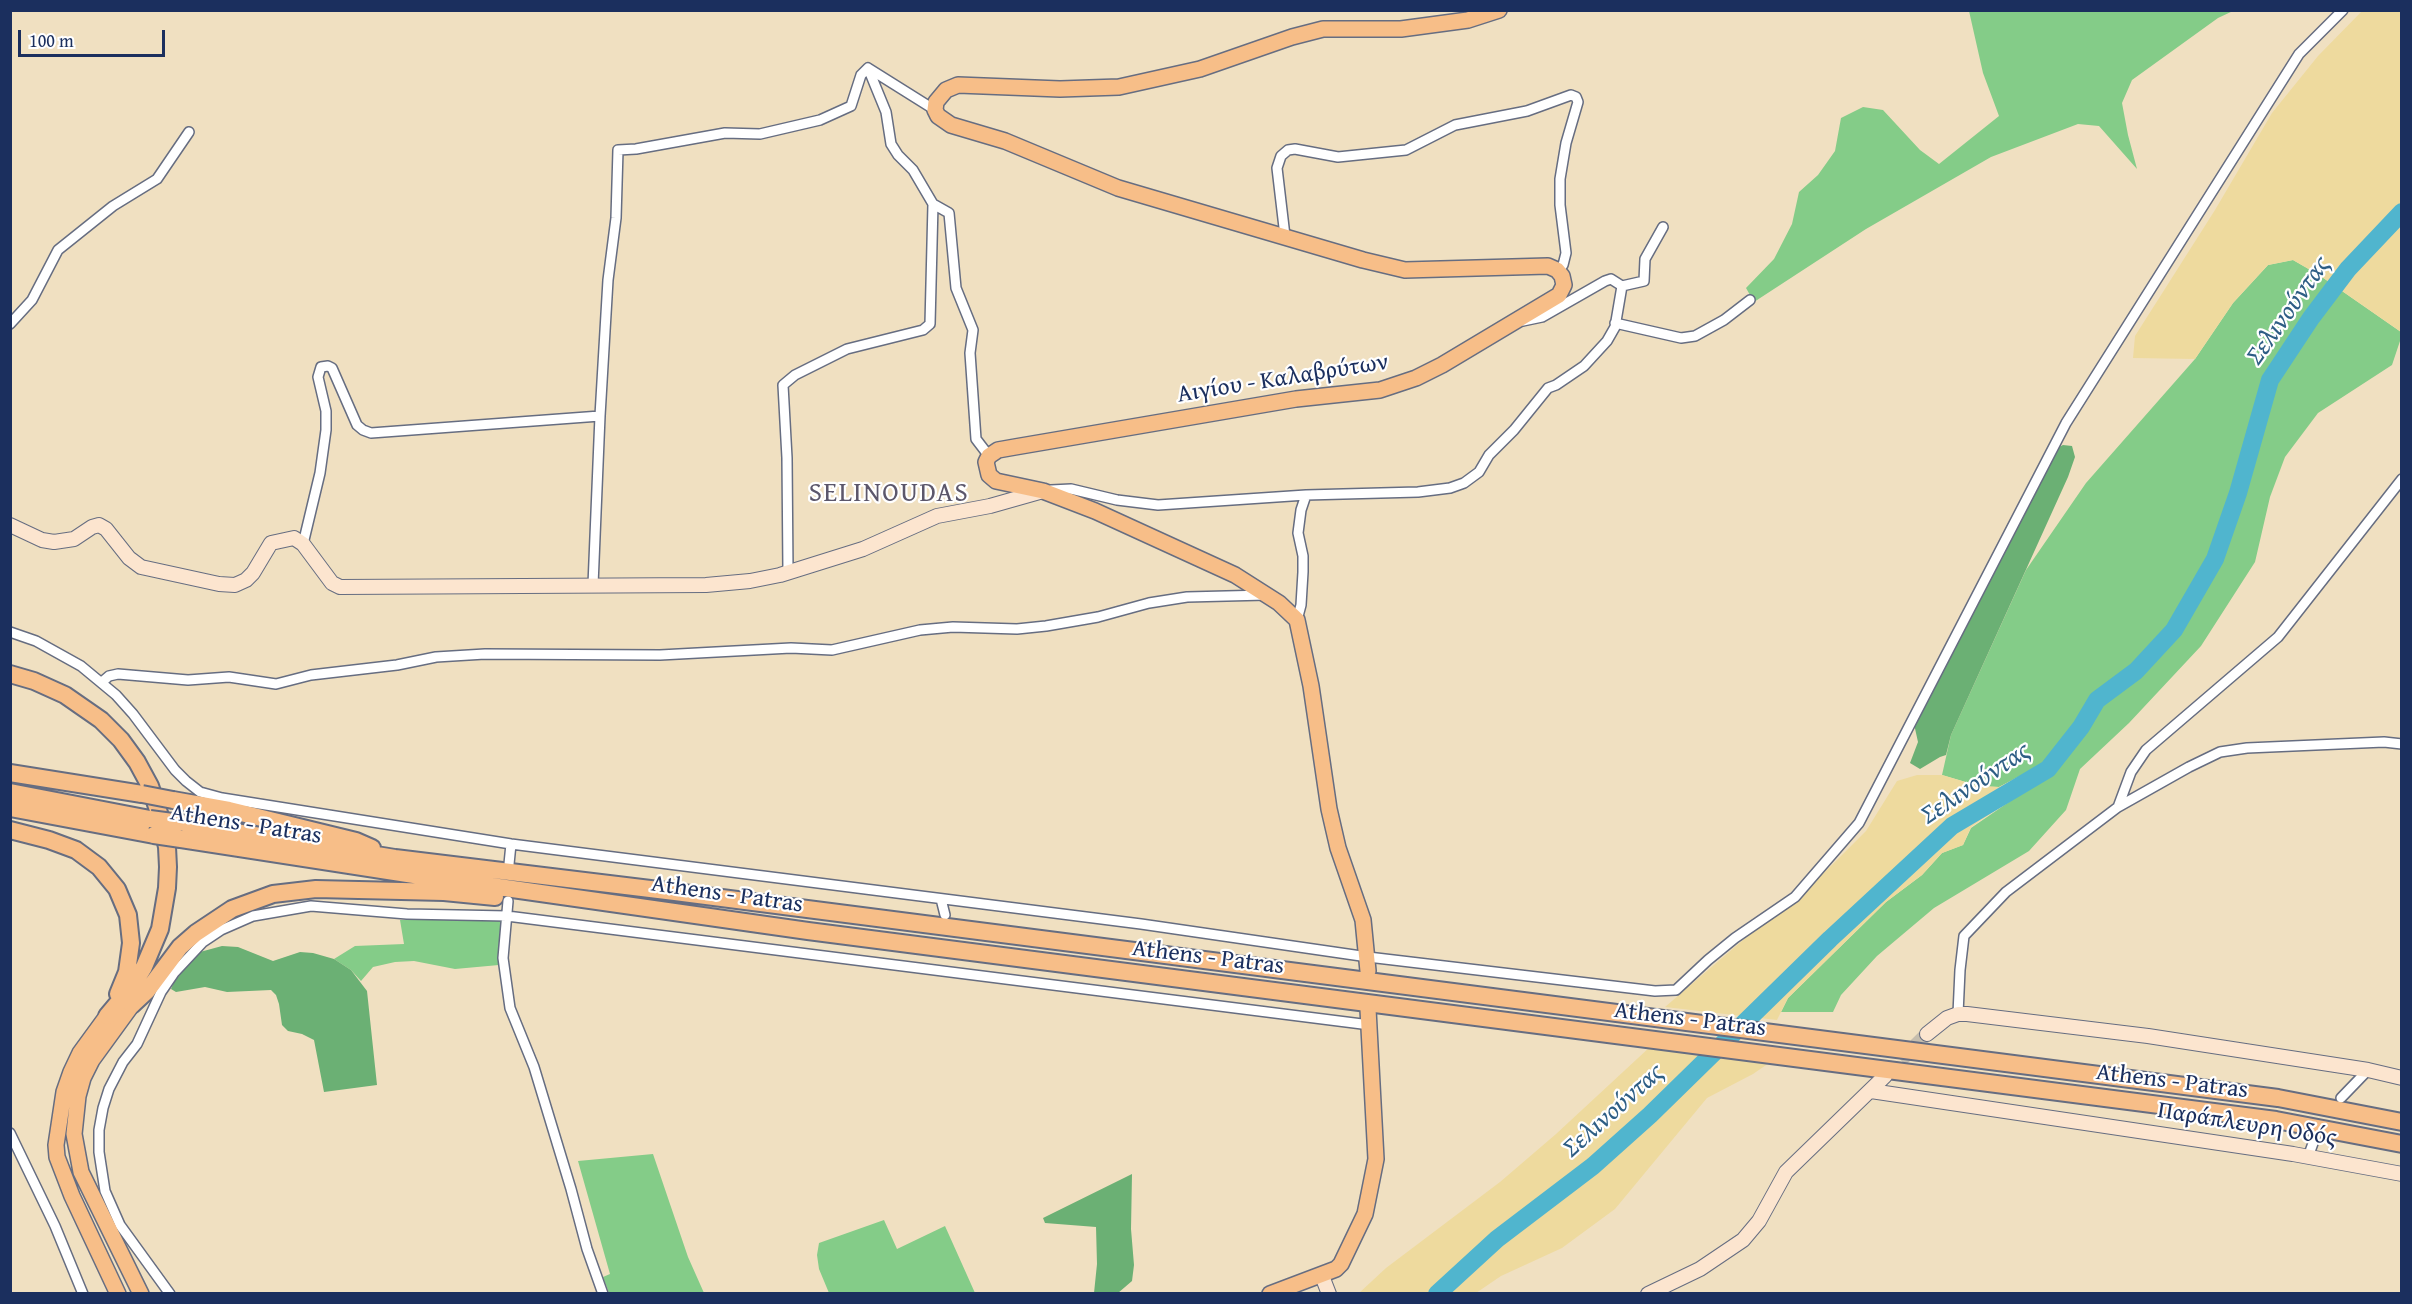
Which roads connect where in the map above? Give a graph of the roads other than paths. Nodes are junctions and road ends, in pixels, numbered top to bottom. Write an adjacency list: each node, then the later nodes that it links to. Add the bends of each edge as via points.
1 (1499, 10): 4 (main road, via 1468,20 1401,29 1323,29 1200,69 1119,87 958,85 940,95)
2 (2343, 10): 47 (street, via 2299,54 2066,423 1859,823 1795,897 1736,938 1676,990)
3 (868, 68): 4 (street); 6 (street, via 886,112 891,144 919,178); 15 (street, via 861,75 851,106 820,120 760,134 725,133 618,150)
4 (935, 110): 8 (main road, via 951,125 1005,141 1128,192)
5 (189, 132): 13 (street, via 157,179 113,206 58,250 32,300)
6 (933, 204): 16 (street, via 949,213 956,288 973,330 970,352 976,439); 22 (street, via 928,327 847,349 783,385)
7 (1663, 226): 10 (street, via 1645,259 1644,281)
8 (1285, 236): 9 (main road, via 1405,270 1548,266); 9 (street, via 1277,168 1288,150 1338,157 1406,150 1455,125 1527,111 1571,95 1578,102 1560,179 1566,253)
9 (1557, 270): 14 (main road, Αιγίου - Καλαβρύτων, via 1564,282 1559,295)
10 (1622, 286): 12 (street); 14 (street, via 1611,279 1605,281 1542,317)
11 (1750, 300): 12 (street, via 1695,336 1681,338)
12 (1616, 323): 19 (street, via 1600,350 1570,376 1548,388 1489,455 1479,472 1464,483 1418,492)
13 (10, 324)
14 (1509, 324): 16 (main road, Αιγίου - Καλαβρύτων, via 1416,378 1380,390 1216,412 998,450)
15 (600, 416): 21 (street, via 371,433 357,425 332,369 321,367 318,377 326,430); 23 (street)
16 (989, 456): 18 (main road, via 988,475 996,481)
17 (2402, 479): 33 (street, via 2278,637 2146,750 2131,772)
18 (1042, 491): 19 (street, via 1071,489 1158,505); 22 (street, via 937,516 863,549); 24 (main road, via 1235,575)
19 (1306, 495): 25 (street, via 1299,525 1303,572)
20 (10, 525): 21 (street, via 54,542 74,539 99,525 141,567 219,584 235,585 246,580 276,541 294,538)
21 (303, 544): 23 (street, via 332,583 340,587)
22 (788, 572): 23 (street, via 715,585)
23 (593, 585)
24 (1266, 595): 25 (main road); 29 (street, via 1187,597 1037,627 920,630 832,650 791,648 660,655 485,654 436,657 311,675 276,684 229,677 188,680 118,674)
25 (1296, 620): 47 (main road, via 1311,686 1329,808 1338,848 1363,920)
26 (10, 632): 29 (street, via 60,653)
27 (10, 666): 49 (highway, via 61,684 108,715 138,748 165,803 176,848 176,896 161,951)
28 (10, 674): 52 (highway, via 65,695 102,720 137,762 160,816 168,867 160,929 134,985)
29 (102, 682): 38 (street, via 133,714 175,770 200,792)
30 (2402, 744): 33 (street, via 2220,752)
31 (10, 773): 39 (highway, bridge, via 229,810 356,841)
32 (10, 792): 35 (highway, Athens - Patras)
33 (2118, 807): 51 (street, via 2006,892 1964,936)
34 (10, 808): 35 (highway, Athens - Patras)
35 (152, 827): 37 (highway, Athens - Patras, bridge)
36 (10, 830): 52 (highway, via 76,850 99,867 117,889 128,915 131,951 123,985)
37 (181, 831): 39 (highway, Athens - Patras); 41 (highway, Athens - Patras)
38 (511, 844): 40 (street); 42 (street)
39 (394, 858): 60 (highway, Athens - Patras, via 2278,1098)
40 (509, 864)
41 (555, 895): 49 (highway, via 511,899 444,892 316,889 273,894 232,909 196,933); 63 (highway, Athens - Patras, via 2276,1120)
42 (941, 899): 44 (street); 47 (street, via 1141,924)
43 (508, 901): 45 (street)
44 (945, 915)
45 (507, 916): 48 (street); 70 (street, via 407,914 311,906 253,916 221,930 188,957 161,992 145,1030 109,1089 99,1130 101,1169 112,1208 130,1240); 71 (street, via 503,958 510,1008 534,1067)
46 (954, 954): 48 (street)
47 (1368, 964)
48 (957, 973): 53 (street)
49 (132, 1005): 69 (main road, via 83,1078 74,1134 81,1172)
50 (1368, 1009): 53 (main road)
51 (1958, 1014): 54 (street); 55 (street, via 2148,1036)
52 (107, 1016): 68 (main road, via 71,1072 56,1145 72,1196)
53 (1370, 1025): 66 (main road, via 1376,1159 1370,1194 1365,1214 1341,1264)
54 (1927, 1034)
55 (2368, 1070): 57 (street); 59 (street)
56 (1885, 1076): 58 (street)
57 (2402, 1078)
58 (1871, 1091): 64 (street, Παράπλευρη Οδός); 74 (street, via 1786,1172 1759,1221 1743,1240 1700,1269)
59 (2342, 1098)
60 (2402, 1122)
61 (10, 1133): 67 (street)
62 (2316, 1136): 64 (street)
63 (2402, 1144)
64 (2308, 1157): 65 (street, Παράπλευρη Οδός)
65 (2402, 1174)
66 (1322, 1276): 72 (main road); 73 (street)
67 (84, 1293)
68 (118, 1293)
69 (141, 1293)
70 (170, 1293)
71 (603, 1293)
72 (1270, 1293)
73 (1329, 1293)
74 (1648, 1293)

